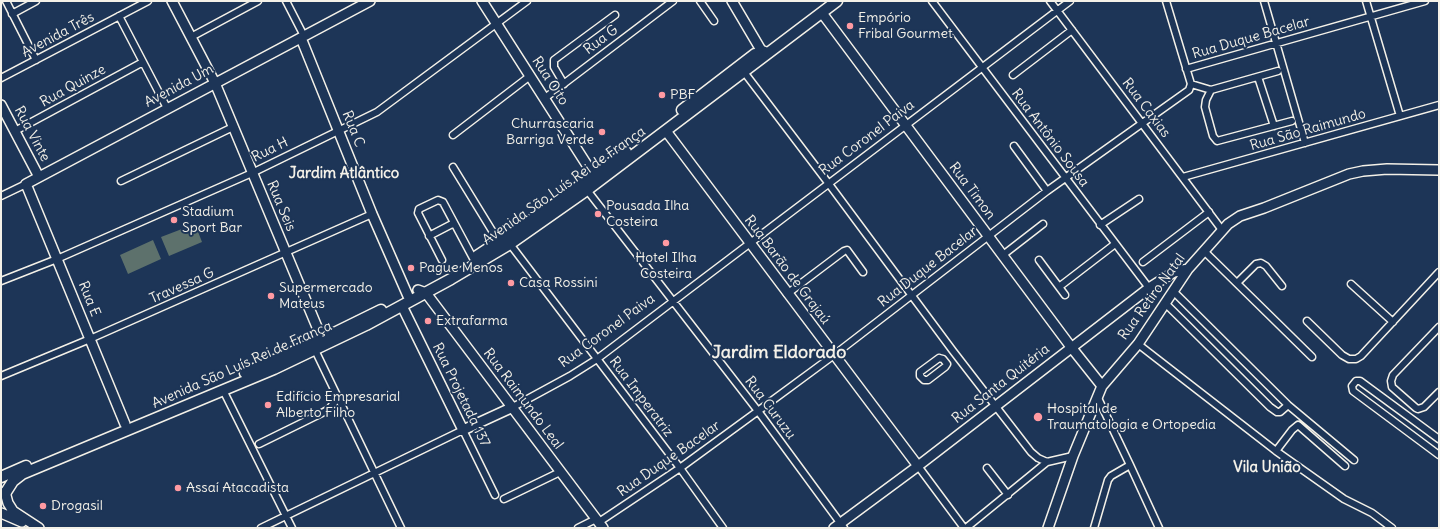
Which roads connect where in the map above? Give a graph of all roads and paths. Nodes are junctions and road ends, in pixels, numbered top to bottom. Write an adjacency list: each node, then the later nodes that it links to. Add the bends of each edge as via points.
1 (6, 1): 25 (street)
2 (36, 1): 25 (street)
3 (148, 1): 27 (street, Avenida Três)
4 (172, 1): 32 (street)
5 (178, 1): 32 (street)
6 (258, 1): 32 (street)
7 (286, 1): 33 (street)
8 (370, 1): 33 (street, Avenida Um)
9 (482, 1): 30 (street, Rua Oito)
10 (527, 1): 30 (street, Rua H)
11 (673, 1): 47 (street, Rua G)
12 (700, 1): 29 (street)
13 (732, 1): 35 (street)
14 (825, 1): 35 (main road, Avenida São Luís Rei de França)
15 (837, 1): 24 (main road, Avenida São Luís Rei de França)
16 (932, 1): 38 (street, Rua Antônio Sousa)
17 (1050, 1): 23 (street, Rua Caxias)
18 (1070, 1): 23 (street, Rua Coronel Paiva)
19 (1166, 1): 39 (street)
20 (1264, 1): 34 (street)
21 (1366, 1): 28 (street)
22 (1425, 1): 28 (street, Rua Duque Bacelar)
23 (1058, 11): 31 (street, Rua Caxias); 38 (street, Rua Coronel Paiva)
24 (822, 13): 35 (main road, Avenida São Luís Rei de França); 57 (street, Rua Timon)
25 (12, 14): 36 (street)
26 (615, 15): 47 (street, via 554,60 554,67)
27 (119, 16): 36 (street, Avenida Três); 37 (street)
28 (1370, 16): 34 (street, Rua Duque Bacelar); 54 (street)
29 (714, 21)
30 (497, 24): 43 (street, Rua Oito); 60 (street, Rua H, via 382,109)
31 (1072, 30): 42 (street); 56 (street, Rua Caxias)
32 (193, 36): 46 (street, Rua Seis)
33 (303, 37): 46 (street, Avenida Um); 60 (street, Rua C)
34 (1277, 44): 39 (street, Rua Duque Bacelar); 64 (street)
35 (764, 52): 41 (main road, Avenida São Luís Rei de França); 61 (main road, Avenida São Luís Rei de França)
36 (36, 60): 45 (street, Avenida Três)
37 (143, 62): 53 (street); 62 (street, Rua Quinze)
38 (983, 68): 57 (street, Rua Coronel Paiva); 72 (street, Rua Antônio Sousa)
39 (1186, 69): 48 (street, Rua Duque Bacelar)
40 (1278, 71): 44 (street)
41 (744, 72): 61 (main road, Avenida São Luís Rei de França); 75 (street)
42 (1013, 75)
43 (530, 76): 50 (street, Rua Oito); 63 (street)
44 (1258, 77): 49 (street); 58 (street)
45 (1, 78)
46 (217, 82): 53 (street, Avenida Um); 59 (street, Rua Seis)
47 (564, 84): 50 (street, Rua G)
48 (1191, 84): 49 (street); 56 (street, Rua Duque Bacelar, via 1189,90)
49 (1211, 90): 58 (street, via 1206,107 1217,141)
50 (545, 98): 69 (street, Rua Oito)
51 (1, 105): 62 (street, Rua Vinte)
52 (1439, 105): 54 (street, Rua São Raimundo)
53 (167, 108): 70 (street, Avenida Um)
54 (1400, 116): 64 (street, Rua São Raimundo)
55 (1292, 121): 58 (street)
56 (1142, 123): 71 (street, Rua Caxias); 72 (street, Rua Duque Bacelar)
57 (905, 126): 75 (street, Rua Coronel Paiva); 86 (street, Rua Timon)
58 (1274, 126)
59 (233, 127): 68 (street, Rua Seis); 73 (street)
60 (338, 130): 68 (street, Rua H); 81 (street, Rua C)
61 (661, 130): 69 (main road, Avenida São Luís Rei de França); 76 (main road, Avenida São Luís Rei de França); 90 (street, Rua Barão de Grajaú)
62 (15, 131): 70 (street, Rua Vinte)
63 (453, 135)
64 (1306, 143): 71 (street, Rua São Raimundo)
65 (1014, 146): 77 (street)
66 (454, 167): 88 (street)
67 (1439, 170): 85 (street, Rua Retiro Natal, via 1380,169 1349,174 1240,216)
68 (252, 173): 93 (street, Rua Seis); 96 (street, Rua H)
69 (594, 176): 88 (main road, Avenida São Luís Rei de França)
70 (39, 177): 74 (street, Avenida Um)
71 (1183, 177): 80 (street, Rua Caxias)
72 (1064, 178): 77 (street, Rua Duque Bacelar); 84 (street, Rua Antônio Sousa)
73 (121, 181)
74 (26, 184): 78 (street, Avenida Um); 96 (street, Rua E)
75 (829, 184): 90 (street, Rua Coronel Paiva); 114 (street)
76 (587, 190): 89 (main road, Avenida São Luís Rei de França); 115 (street, Rua Curuzu)
77 (1047, 191): 86 (street, Rua Duque Bacelar)
78 (1, 196)
79 (1139, 199): 84 (street)
80 (1209, 212): 85 (street, Rua Caxias); 99 (street)
81 (372, 214): 93 (street, Travessa G); 113 (street, Rua C)
82 (454, 223): 87 (street); 87 (street, via 441,200 419,209 418,213); 95 (street)
83 (1043, 224): 94 (street)
84 (1100, 225): 91 (street, Rua Antônio Sousa)
85 (1222, 230): 92 (street, Rua Retiro Natal)
86 (988, 235): 94 (street, Rua Timon); 114 (street, Rua Duque Bacelar)
87 (429, 236): 97 (street)
88 (499, 242): 95 (main road, Avenida São Luís Rei de França)
89 (510, 244): 110 (main road, Avenida São Luís Rei de França); 129 (street, Rua Imperatriz)
90 (750, 244): 111 (street, Rua Barão de Grajaú); 115 (street, Rua Coronel Paiva)
91 (1115, 244): 107 (street); 108 (street, Rua Antônio Sousa)
92 (1204, 251): 100 (street, Rua Retiro Natal); 104 (street)
93 (286, 253): 121 (street, Travessa G); 122 (street, Rua Seis)
94 (1003, 255): 124 (street, Rua Timon)
95 (473, 258): 110 (main road, Avenida São Luís Rei de França)
96 (57, 259): 103 (street, Rua H); 121 (street, Rua E)
97 (442, 260)
98 (1039, 260): 107 (street)
99 (1143, 262)
100 (1188, 269): 108 (street, Rua Santa Quitéria, via 1174,272); 109 (street, Rua Retiro Natal)
101 (863, 272): 111 (street, via 847,250)
102 (1439, 272): 119 (street)
103 (1, 281)
104 (1237, 283): 106 (street, via 1256,264 1261,263); 128 (street)
105 (1350, 284): 119 (street)
106 (1282, 286)
107 (1059, 287): 112 (street)
108 (1148, 288): 124 (street, Rua Santa Quitéria)
109 (1173, 291): 116 (street, Rua Retiro Natal); 137 (street)
110 (422, 292): 113 (main road, Avenida São Luís Rei de França); 117 (main road, Avenida São Luís Rei de França); 138 (street, Rua Raimundo Leal)
111 (788, 294): 127 (street, Rua Barão de Grajaú)
112 (1065, 295)
113 (408, 296): 122 (main road, Avenida São Luís Rei de França)
114 (911, 296): 126 (street); 127 (street, Rua Duque Bacelar)
115 (673, 300): 129 (street, Rua Coronel Paiva); 140 (street, Rua Curuzu)
116 (1165, 303): 123 (street, Rua Retiro Natal); 137 (street, via 1276,412 1280,412)
117 (402, 306): 125 (main road, Avenida São Luís Rei de França); 142 (street, Rua Projetada 137)
118 (1307, 321): 119 (street, via 1342,355 1354,360 1361,356)
119 (1393, 322)
120 (1439, 327): 134 (street, via 1393,375 1391,381 1392,387 1418,409 1424,408)
121 (90, 339): 131 (street, Travessa G); 141 (street, Rua E)
122 (322, 339): 141 (main road, Avenida São Luís Rei de França)
123 (1138, 344): 132 (street, Rua Retiro Natal); 145 (street)
124 (1071, 347): 132 (street, Rua Timon); 139 (street, Rua Santa Quitéria)
125 (315, 350): 133 (main road, Avenida São Luís Rei de França); 136 (street)
126 (953, 352): 130 (street); 139 (street)
127 (834, 355): 140 (street, Rua Duque Bacelar); 151 (street, Rua Barão de Grajaú)
128 (1312, 357)
129 (597, 358): 138 (street, Rua Coronel Paiva); 153 (street, Rua Imperatriz)
130 (943, 358)
131 (1, 376)
132 (1102, 386): 135 (street, Rua Retiro Natal)
133 (223, 390): 158 (main road, Avenida São Luís Rei de França, via 22,474); 163 (street)
134 (1439, 392)
135 (1097, 396): 147 (street, Rua Retiro Natal); 150 (street)
136 (338, 398): 144 (street, via 329,409); 156 (street)
137 (1288, 405): 148 (street)
138 (513, 407): 142 (street, Rua Coronel Paiva); 155 (street, Rua Raimundo Leal)
139 (995, 407): 149 (street, via 1031,452); 151 (street, Rua Santa Quitéria)
140 (758, 411): 153 (street, Rua Duque Bacelar); 165 (street, Rua Curuzu)
141 (125, 424): 157 (main road, Avenida São Luís Rei de França)
142 (463, 430): 156 (street, Rua Coronel Paiva); 159 (street, Rua Projetada 137)
143 (1439, 439): 146 (street, via 1360,381 1356,381 1352,386 1353,391)
144 (259, 444)
145 (1276, 451): 152 (street, via 1298,425); 177 (street, via 1344,499 1372,513)
146 (1439, 455)
147 (1073, 456): 149 (street); 174 (street, Rua Retiro Natal)
148 (1354, 460)
149 (1047, 462): 160 (street)
150 (1130, 465): 175 (street, via 1108,480); 176 (street)
151 (918, 466): 165 (street, Rua Santa Quitéria); 173 (street, Rua Barão de Grajaú)
152 (1345, 466)
153 (680, 468): 164 (street, Rua Duque Bacelar); 172 (street, Rua Imperatriz)
154 (987, 468): 160 (street)
155 (560, 472): 161 (street); 164 (street, Rua Raimundo Leal)
156 (374, 474): 163 (street, Rua Coronel Paiva); 170 (street)
157 (1, 477)
158 (3, 492): 167 (street, via 13,511)
159 (495, 495)
160 (1008, 495): 173 (street)
161 (504, 499)
162 (1, 513): 166 (street)
163 (287, 516): 168 (street, Rua Coronel Paiva); 169 (street)
164 (599, 523): 171 (street, Rua Duque Bacelar)
165 (839, 526)
166 (32, 528)
167 (39, 528)
168 (261, 528)
169 (292, 528)
170 (401, 528)
171 (578, 528)
172 (723, 528)
173 (965, 528)
174 (1048, 528)
175 (1094, 528)
176 (1159, 528)
177 (1392, 528)

